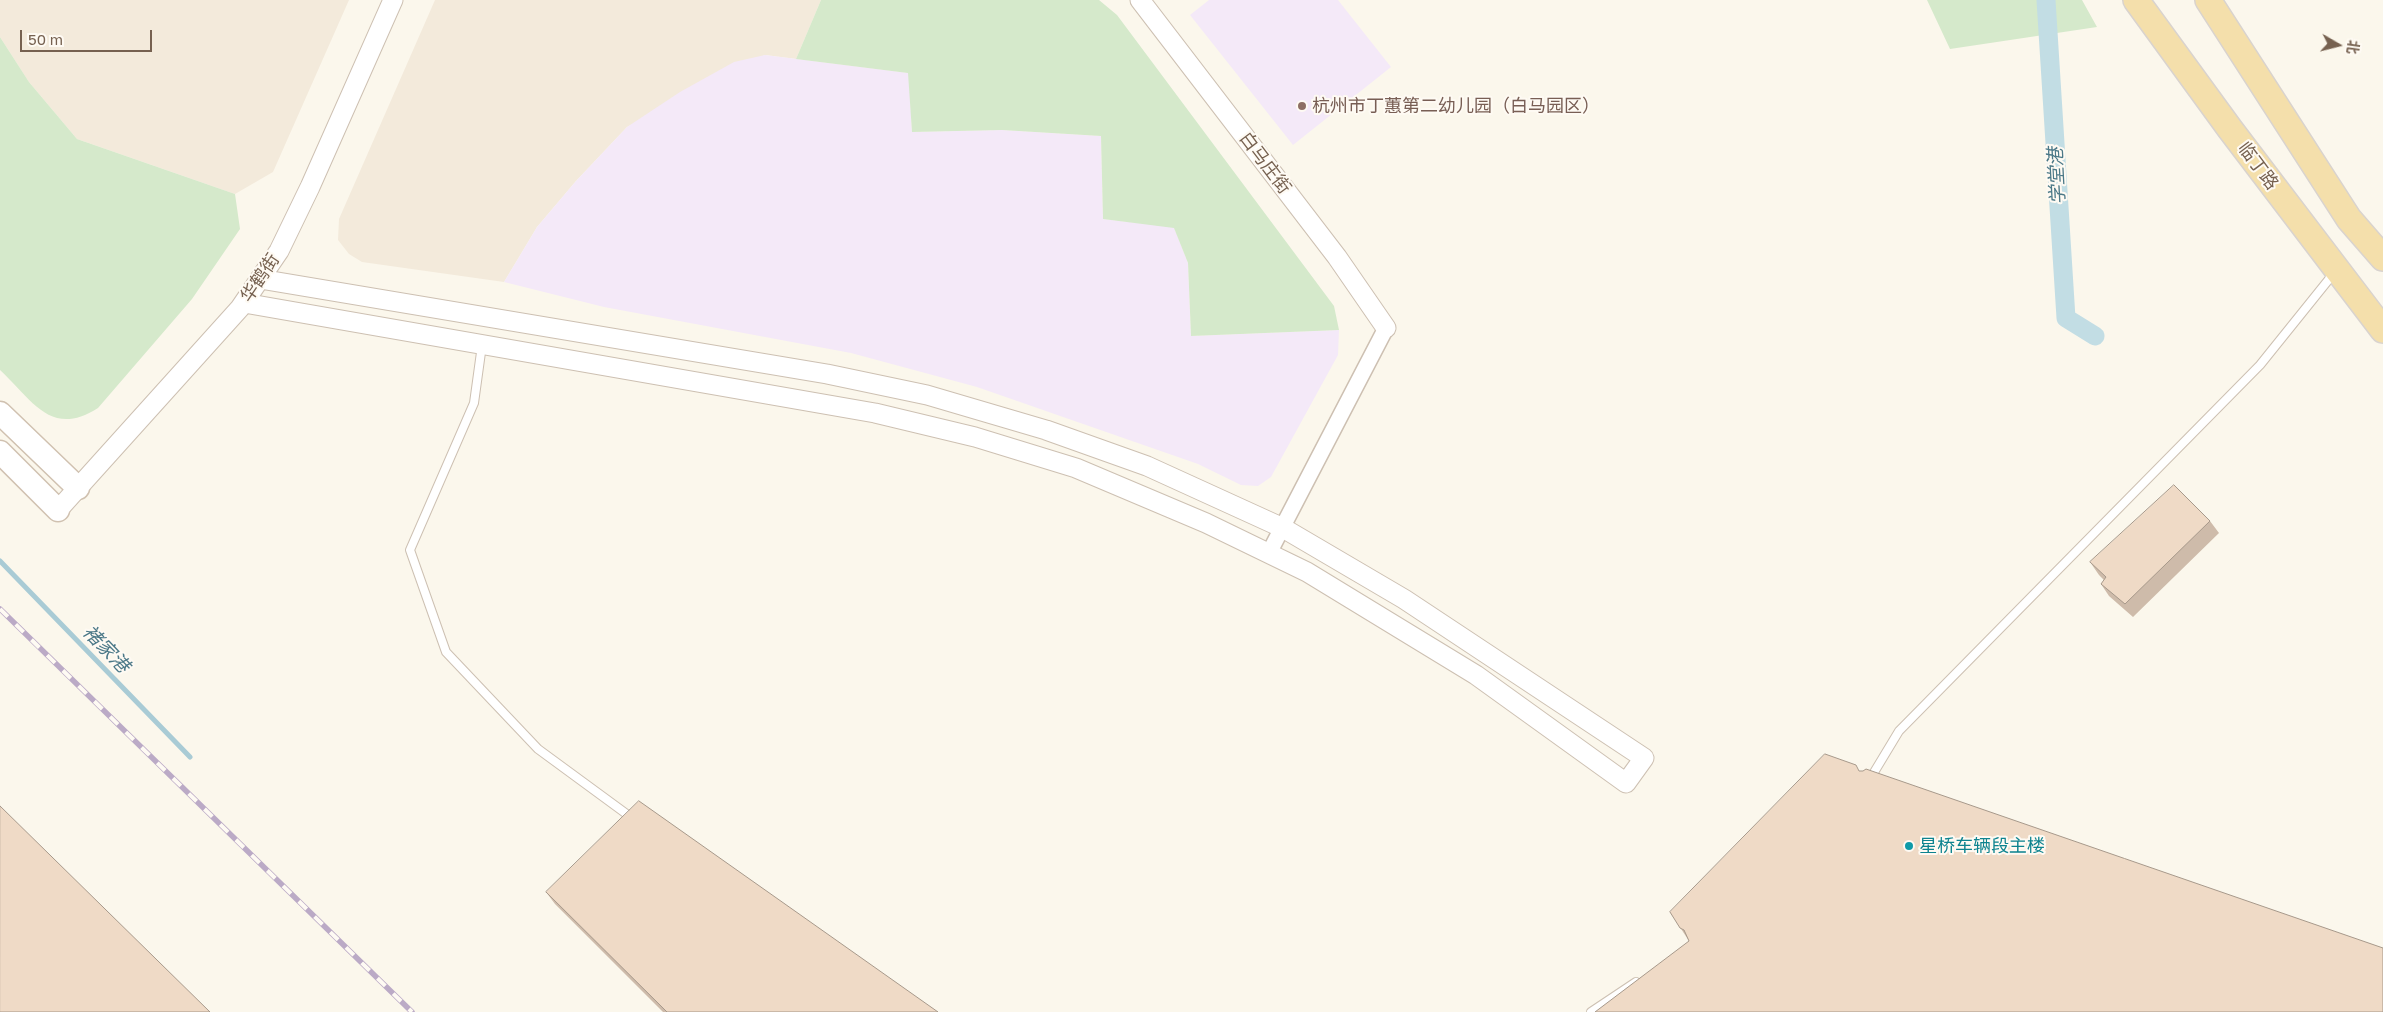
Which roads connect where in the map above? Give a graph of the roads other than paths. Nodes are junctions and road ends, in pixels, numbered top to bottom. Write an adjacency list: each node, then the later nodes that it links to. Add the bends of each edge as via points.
1 (393, 0): 7 (street, 华鹤街, via 310,187 279,251)
2 (1140, 0): 9 (street, 白马庄街, via 1337,257)
3 (2136, 0): 6 (main road, 临丁路)
4 (2208, 0): 5 (main road, via 2349,219)
5 (2383, 258)
6 (2337, 270): 10 (main road, 临丁路); 18 (lane, via 2260,365 1898,731)
7 (260, 279): 8 (street, 华鹤街); 16 (street, via 827,374 927,395 1046,430 1147,466)
8 (244, 303): 11 (street); 14 (street, 华鹤街)
9 (1386, 328): 16 (street)
10 (2383, 330)
11 (482, 343): 17 (street, via 875,413 975,437 1076,468 1206,523); 19 (lane, via 474,403 410,550 446,652 538,749)
12 (0, 413): 14 (main road)
13 (0, 452): 15 (main road)
14 (78, 488): 15 (street, 华鹤街)
15 (58, 510)
16 (1283, 528): 17 (street); 17 (street, via 1404,599 1644,758 1626,783 1476,675 1307,572)
17 (1269, 554)
18 (1870, 779)
19 (632, 818)
20 (1640, 979): 21 (lane)
21 (1591, 1012)

